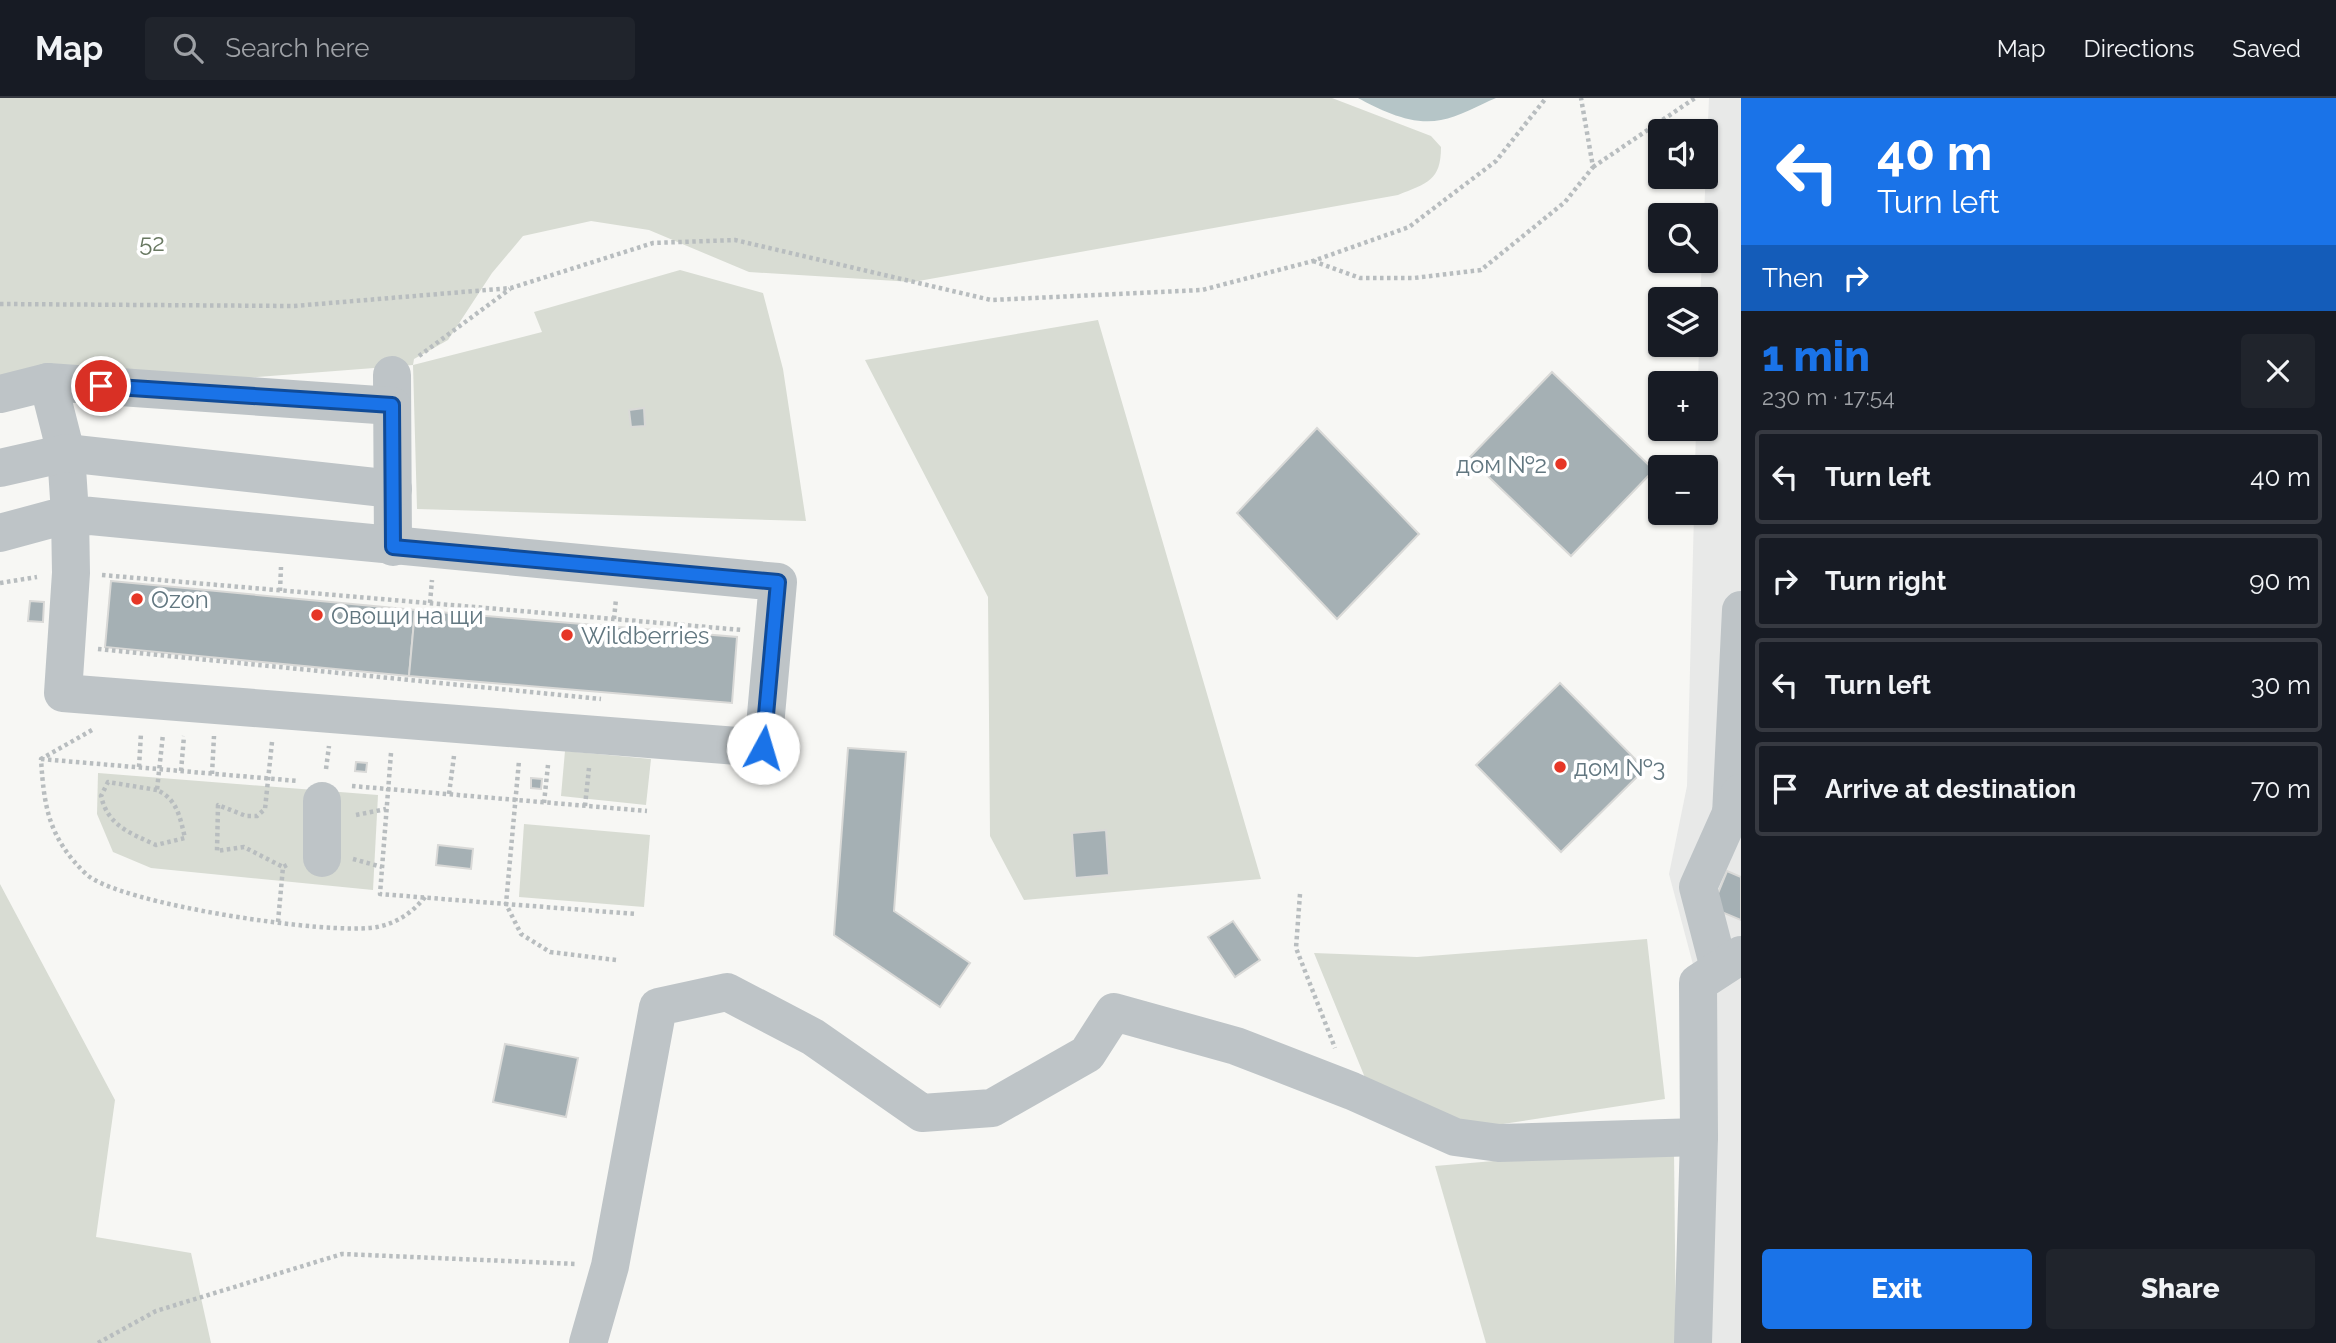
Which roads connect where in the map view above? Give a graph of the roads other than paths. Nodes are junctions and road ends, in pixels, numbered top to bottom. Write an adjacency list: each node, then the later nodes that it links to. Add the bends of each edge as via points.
1 (48, 382): 2 (street); 3 (street); 5 (street, via 392,390)
2 (0, 394)
3 (66, 453): 4 (street); 5 (street); 6 (street)
4 (0, 468)
5 (393, 489): 8 (street)
6 (70, 514): 7 (street); 8 (street); 8 (street, via 63,693 763,748 778,582)
7 (0, 533)
8 (393, 547)
9 (1741, 610): 10 (street)
10 (1736, 803): 13 (street, via 1698,887)
11 (339, 808): 12 (street)
12 (337, 858)
13 (1719, 969): 14 (street)
14 (1699, 1137): 15 (street, via 1499,1143 1455,1137 1237,1046 1114,1012 1087,1054 992,1108 922,1113 813,1037 727,992 658,1007 610,1266); 16 (street)
15 (588, 1343)
16 (1693, 1343)

